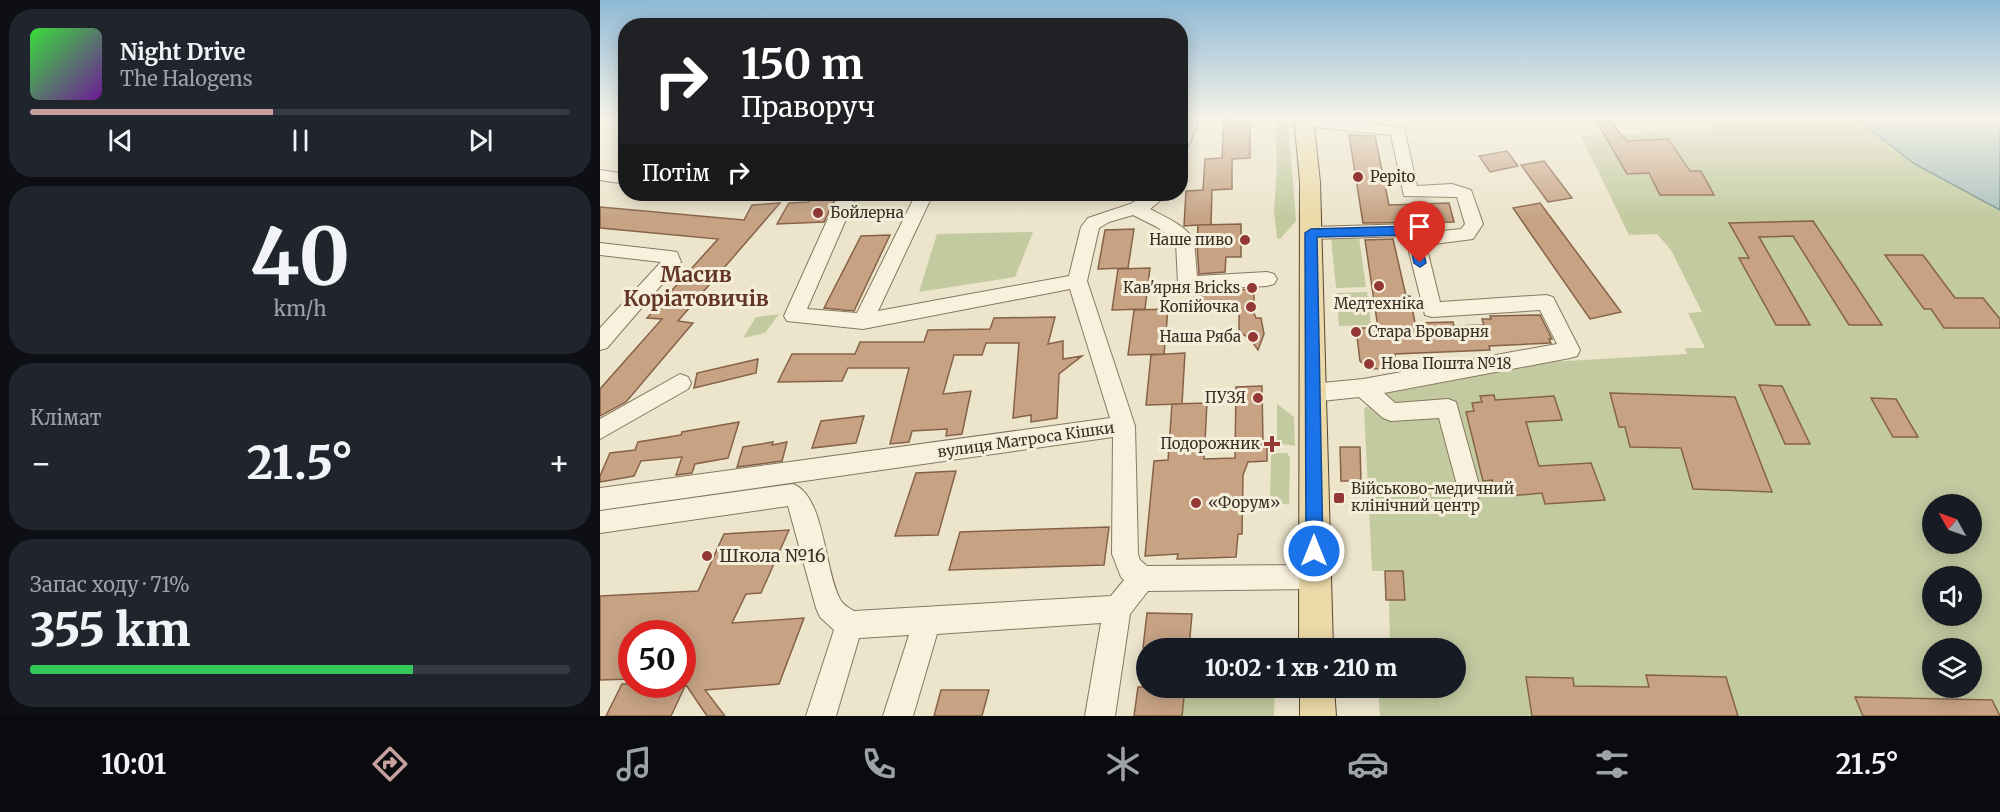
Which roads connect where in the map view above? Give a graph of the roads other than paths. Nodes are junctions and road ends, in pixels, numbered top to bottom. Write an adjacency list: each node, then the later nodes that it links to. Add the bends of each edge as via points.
1 (1307, 150): 9 (main road)
2 (1402, 150): 10 (street, via 1410,192 1452,190 1465,194 1474,224 1467,236)
3 (600, 175): 4 (street)
4 (618, 178)
5 (845, 201): 14 (street, via 794,316)
6 (921, 201): 14 (street)
7 (1152, 201): 8 (street)
8 (1137, 210): 12 (street, via 1185,240 1188,283); 13 (street, via 1101,218 1090,227)
9 (1311, 233): 10 (street, via 1413,230); 18 (main road)
10 (1415, 240): 17 (street, via 1432,310 1546,302 1570,350)
11 (600, 249): 15 (street, via 670,256 672,262)
12 (1267, 279)
13 (1077, 281): 14 (street); 19 (street)
14 (864, 321)
15 (600, 342)
16 (680, 382): 20 (street)
17 (1363, 388): 18 (street); 21 (street, via 1391,412 1448,408)
18 (1312, 393): 24 (main road)
19 (1124, 426): 22 (street, вулиця Матроса Кішки); 25 (street, вулиця Матроса Кішки, via 1125,554 1130,567)
20 (600, 430)
21 (1469, 492)
22 (600, 499)
23 (600, 522): 28 (street, via 793,495 800,504 829,608)
24 (1315, 577): 25 (street); 29 (main road)
25 (1142, 579): 26 (street)
26 (1118, 609): 27 (street); 33 (street)
27 (927, 621): 28 (street); 32 (street)
28 (849, 625): 31 (street)
29 (1316, 638)
30 (1317, 698): 34 (main road)
31 (821, 716)
32 (898, 716)
33 (1100, 716)
34 (1317, 716)

